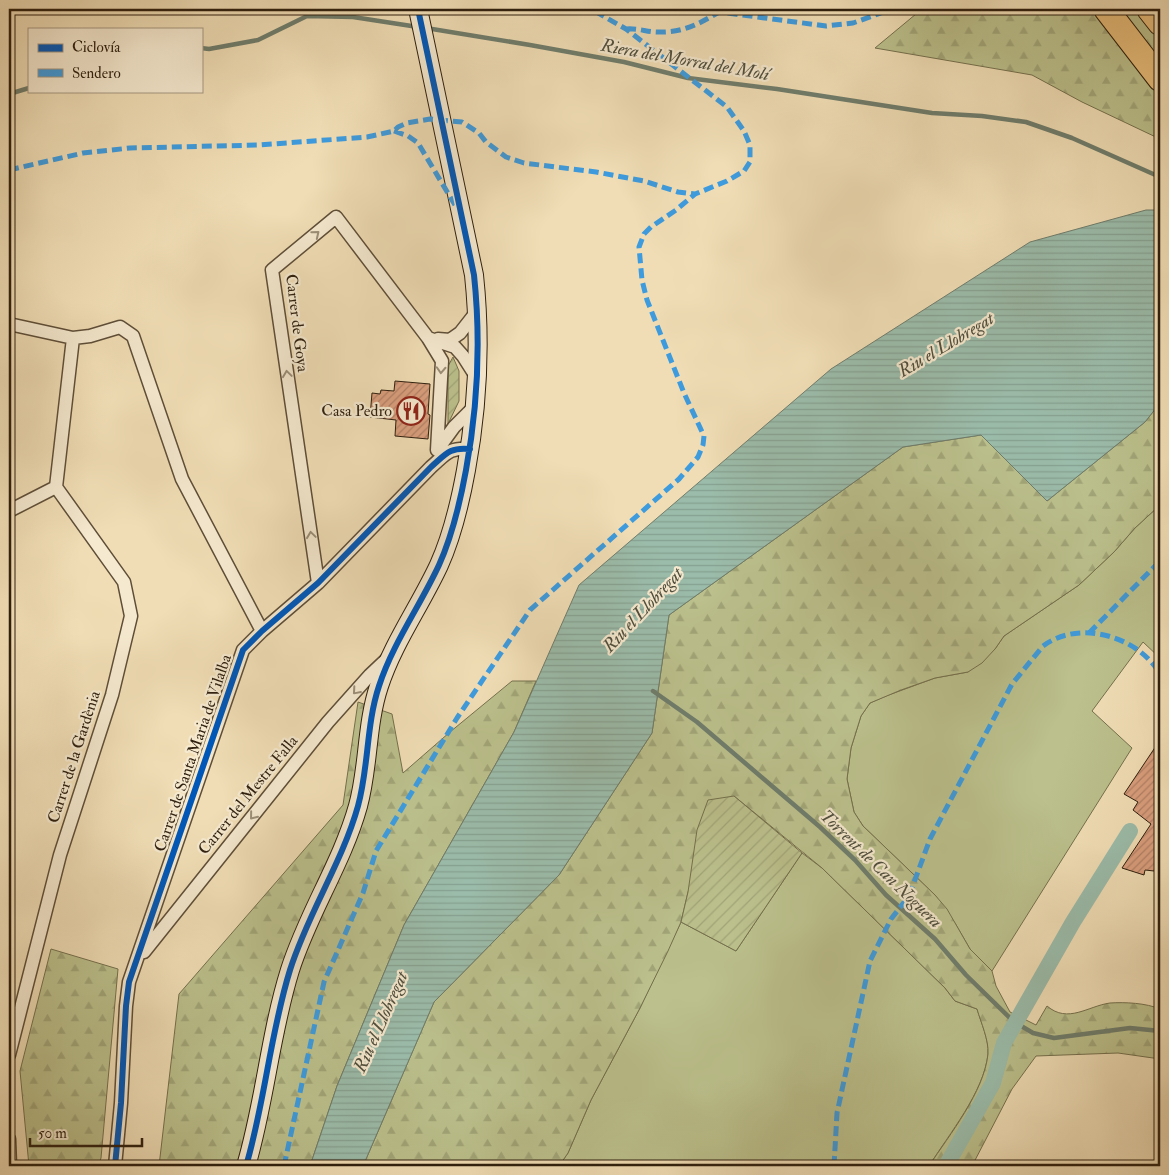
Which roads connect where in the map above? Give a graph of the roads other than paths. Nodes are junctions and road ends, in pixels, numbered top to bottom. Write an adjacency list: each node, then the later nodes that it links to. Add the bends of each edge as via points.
1 (418, 9): 6 (street, via 474,275)
2 (1106, 9): 5 (highway)
3 (1149, 9): 4 (highway)
4 (1160, 23)
5 (1160, 79)
6 (478, 310): 9 (street, via 460,334 450,340); 10 (street)
7 (9, 324): 8 (street)
8 (73, 338): 15 (street); 18 (street, via 120,327 133,336 182,480)
9 (428, 338): 10 (street, via 455,347); 13 (street, Carrer de Goya, one-way to 13, via 442,361); 17 (street, Carrer de Goya, one-way to 9, via 272,270 336,216)
10 (477, 378): 11 (street)
11 (475, 406): 12 (street); 13 (street, Carrer de Santa Maria de Vilalba)
12 (470, 449): 14 (street, Carrer de Santa Maria de Vilalba, via 457,448); 19 (street, via 451,535 439,566)
13 (437, 450): 14 (street, Carrer de Santa Maria de Vilalba)
14 (431, 467): 17 (street, Carrer de Santa Maria de Vilalba)
15 (56, 487): 16 (street); 21 (street, Carrer de la Gardènia, via 124,582 131,616 112,695 60,855)
16 (9, 511)
17 (318, 583): 18 (street, Carrer de Santa Maria de Vilalba)
18 (262, 631): 20 (street, Carrer de Santa Maria de Vilalba, via 243,650)
19 (390, 656): 20 (street, Carrer del Mestre Falla, one-way to 20, via 328,722); 25 (street, via 371,717 364,776 353,820 301,939 284,991)
20 (138, 960): 24 (street, Carrer de Santa Maria de Vilalba, via 129,982 126,1006)
21 (9, 1055)
22 (9, 1139): 23 (street)
23 (10, 1166)
24 (115, 1166)
25 (246, 1166)

